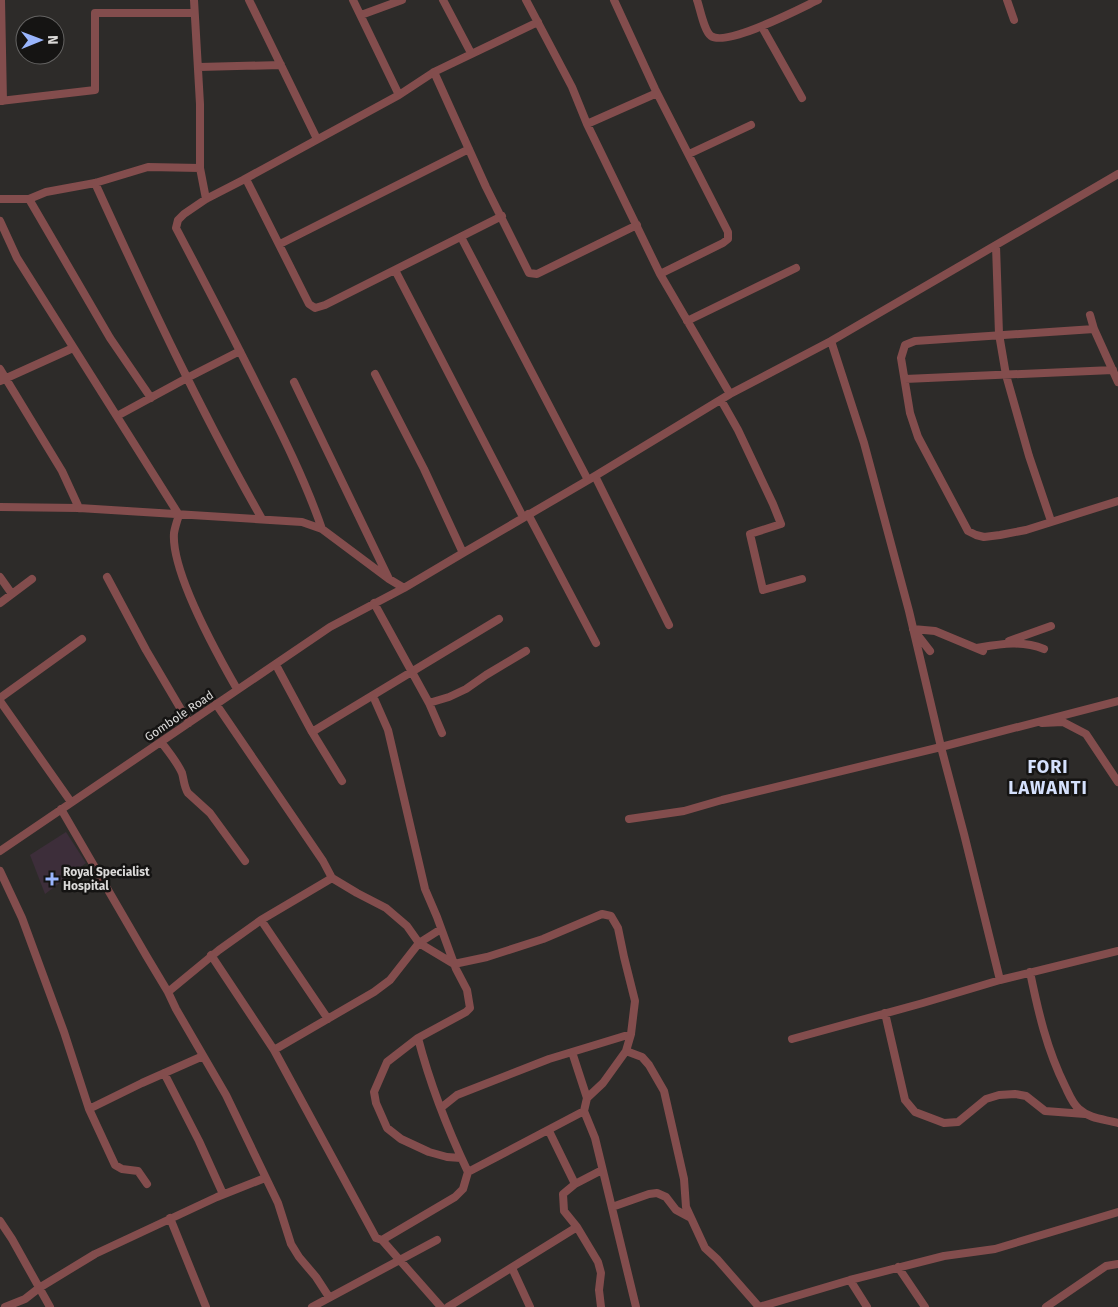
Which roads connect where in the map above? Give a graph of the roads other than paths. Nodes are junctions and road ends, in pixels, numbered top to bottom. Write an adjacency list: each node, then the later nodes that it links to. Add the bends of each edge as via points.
1 (1, 0): 24 (street)
2 (194, 0): 12 (street)
3 (249, 0): 18 (street)
4 (353, 0): 13 (street)
5 (402, 0): 13 (street)
6 (443, 0): 17 (street)
7 (526, 0): 15 (street)
8 (614, 0): 21 (street)
9 (697, 0): 16 (street, via 707,33 712,37 742,34)
10 (818, 0): 16 (street)
11 (1007, 0): 14 (street)
12 (194, 12): 19 (street); 24 (street, via 95,13 95,90)
13 (360, 14): 22 (street)
14 (1014, 20)
15 (538, 22): 17 (street); 25 (street, via 572,87)
16 (762, 27): 23 (street)
17 (471, 53): 20 (street)
18 (282, 65): 19 (street); 27 (street)
19 (199, 67): 30 (street)
20 (434, 72): 22 (street); 28 (street)
21 (657, 93): 25 (street); 29 (street)
22 (399, 95): 27 (street)
23 (802, 98)
24 (1, 101)
25 (587, 124): 39 (street)
26 (750, 125): 29 (street)
27 (317, 139): 32 (street)
28 (469, 148): 37 (street); 41 (street)
29 (689, 154): 45 (street, via 728,232 728,239)
30 (200, 168): 33 (street, via 148,168); 36 (street)
31 (1117, 176): 42 (street, Gombole Road)
32 (246, 179): 36 (street); 41 (street)
33 (95, 183): 35 (street, via 46,192); 57 (street)
34 (0, 199): 35 (street)
35 (29, 199): 63 (street, via 110,338)
36 (206, 199): 52 (street, via 184,214 176,228)
37 (502, 216): 39 (street, via 530,273 537,274); 40 (street)
38 (0, 221): 51 (street, via 17,258)
39 (637, 226): 45 (street)
40 (461, 237): 44 (street); 66 (street)
41 (280, 244): 44 (street, via 309,304 315,308)
42 (996, 246): 49 (street); 50 (street, Gombole Road)
43 (796, 268): 47 (street)
44 (395, 270): 71 (street)
45 (660, 274): 47 (street)
46 (1090, 315): 48 (street)
47 (687, 321): 62 (street)
48 (1094, 329): 49 (street); 54 (street)
49 (999, 334): 56 (street); 58 (street, via 915,341 905,345 901,358)
50 (831, 341): 62 (street, Gombole Road); 88 (street, via 864,443)
51 (73, 348): 59 (street); 65 (street)
52 (240, 351): 57 (street); 74 (street, via 287,444)
53 (0, 369): 59 (street)
54 (1113, 370): 56 (street); 61 (street)
55 (375, 374): 75 (street)
56 (1006, 375): 58 (street); 73 (street)
57 (187, 378): 63 (street); 72 (street)
58 (905, 379): 73 (street, via 918,438 968,531 984,537 1026,530)
59 (3, 380): 69 (street, via 62,471)
60 (294, 382): 80 (street)
61 (1118, 382)
62 (730, 394): 64 (street, Gombole Road)
63 (151, 398): 65 (street)
64 (721, 400): 66 (street, Gombole Road); 79 (street, via 781,524 750,534 763,590)
65 (117, 416): 70 (street)
66 (591, 478): 71 (street, Gombole Road); 86 (street)
67 (1118, 501): 73 (street)
68 (0, 507): 69 (street)
69 (79, 508): 70 (street)
70 (179, 515): 72 (street); 97 (street, via 174,533 179,569 216,652)
71 (526, 516): 75 (street, Gombole Road); 90 (street)
72 (262, 519): 74 (street, via 302,522)
73 (1051, 521)
74 (322, 529): 80 (street)
75 (463, 553): 81 (street, Gombole Road)
76 (107, 576): 103 (street)
77 (0, 577): 82 (street)
78 (32, 579): 82 (street)
79 (802, 579)
80 (390, 580): 81 (street)
81 (404, 588): 84 (street, Gombole Road)
82 (12, 594): 83 (street)
83 (0, 603)
84 (374, 603): 95 (street, Gombole Road, via 330,627); 96 (street)
85 (499, 618): 96 (street)
86 (669, 625)
87 (1051, 626): 91 (street)
88 (913, 629): 91 (street, via 935,630 980,650); 94 (street); 108 (street)
89 (82, 639): 99 (street)
90 (596, 643)
91 (1000, 644): 92 (street, via 1032,644)
92 (1044, 649)
93 (526, 651): 101 (street, via 466,689)
94 (930, 651)
95 (276, 665): 97 (street, Gombole Road); 105 (street)
96 (412, 673): 98 (street); 101 (street)
97 (237, 689): 102 (street, Gombole Road)
98 (372, 696): 105 (street); 119 (street, via 388,730 425,889)
99 (0, 700): 111 (street)
100 (1118, 701): 104 (street)
101 (429, 703): 106 (street)
102 (216, 704): 103 (street, Gombole Road); 117 (street)
103 (189, 723): 107 (street, Gombole Road)
104 (1028, 723): 108 (street); 110 (street, via 1063,722 1086,734)
105 (312, 732): 109 (street)
106 (442, 733)
107 (161, 742): 111 (street, Gombole Road); 115 (street, via 176,761 185,789 210,813)
108 (941, 747): 113 (street, via 684,811); 125 (street)
109 (342, 781)
110 (1118, 782)
111 (71, 802): 112 (street, Gombole Road)
112 (61, 808): 114 (street, Gombole Road); 126 (street)
113 (629, 819)
114 (0, 851)
115 (245, 861)
116 (0, 871): 139 (street, via 22,918)
117 (332, 878): 118 (street); 120 (street, via 391,912 407,926)
118 (261, 920): 122 (street); 128 (street)
119 (441, 929): 120 (street); 123 (street)
120 (419, 944): 123 (street); 128 (street, via 390,980)
121 (1118, 951): 124 (street)
122 (211, 955): 126 (street); 132 (street)
123 (454, 964): 129 (street, via 543,939 608,914 618,928 635,1001); 130 (street, via 467,990 470,1008)
124 (1030, 972): 125 (street); 141 (street, via 1056,1070 1072,1100)
125 (1000, 980): 127 (street)
126 (168, 992): 135 (street)
127 (885, 1013): 131 (street); 141 (street, via 905,1100 915,1112 944,1123 958,1122 986,1099 1016,1094 1026,1096 1045,1111)
128 (328, 1019): 132 (street)
129 (631, 1034): 133 (street); 134 (street)
130 (418, 1038): 138 (street); 144 (street, via 387,1062 374,1092 376,1103 387,1128 400,1139 429,1152)
131 (792, 1039)
132 (274, 1050): 158 (street, via 376,1238)
133 (626, 1051): 137 (street, via 603,1083); 153 (street, via 642,1057 664,1091)
134 (572, 1052): 137 (street); 138 (street, via 458,1095)
135 (204, 1056): 136 (street); 147 (street)
136 (164, 1074): 139 (street); 150 (street)
137 (587, 1098): 140 (street)
138 (442, 1107): 144 (street, via 448,1130)
139 (89, 1109): 148 (street, via 115,1165 138,1171)
140 (584, 1111): 143 (street); 145 (street, via 595,1138)
141 (1085, 1114): 142 (street)
142 (1118, 1123)
143 (549, 1130): 146 (street); 149 (street)
144 (462, 1158): 146 (street)
145 (602, 1170): 149 (street); 151 (street)
146 (468, 1172): 158 (street, via 463,1189 454,1197)
147 (265, 1178): 150 (street); 166 (street, via 278,1203 292,1244)
148 (147, 1184)
149 (575, 1184): 156 (street, via 563,1194 564,1211)
150 (223, 1194): 154 (street)
151 (612, 1207): 153 (street, via 657,1193 676,1210); 176 (street)
152 (1118, 1212): 162 (street, via 995,1249)
153 (690, 1217): 164 (street, via 706,1248 759,1307)
154 (170, 1218): 165 (street, via 95,1254); 170 (street)
155 (0, 1221): 157 (street)
156 (577, 1227): 163 (street); 175 (street, via 598,1262)
157 (2, 1230): 165 (street)
158 (382, 1240): 160 (street)
159 (437, 1240): 160 (street)
160 (398, 1260): 166 (street); 172 (street)
161 (1118, 1264): 179 (street, via 1106,1266)
162 (898, 1267): 164 (street); 178 (street)
163 (512, 1268): 173 (street); 174 (street)
164 (850, 1280): 177 (street)
165 (39, 1288): 168 (street); 169 (street)
166 (329, 1297): 167 (street)
167 (322, 1305): 171 (street)
168 (5, 1307)
169 (50, 1307)
170 (206, 1307)
171 (312, 1307)
172 (441, 1307)
173 (448, 1307)
174 (530, 1307)
175 (601, 1307)
176 (636, 1307)
177 (867, 1307)
178 (925, 1307)
179 (1046, 1307)

